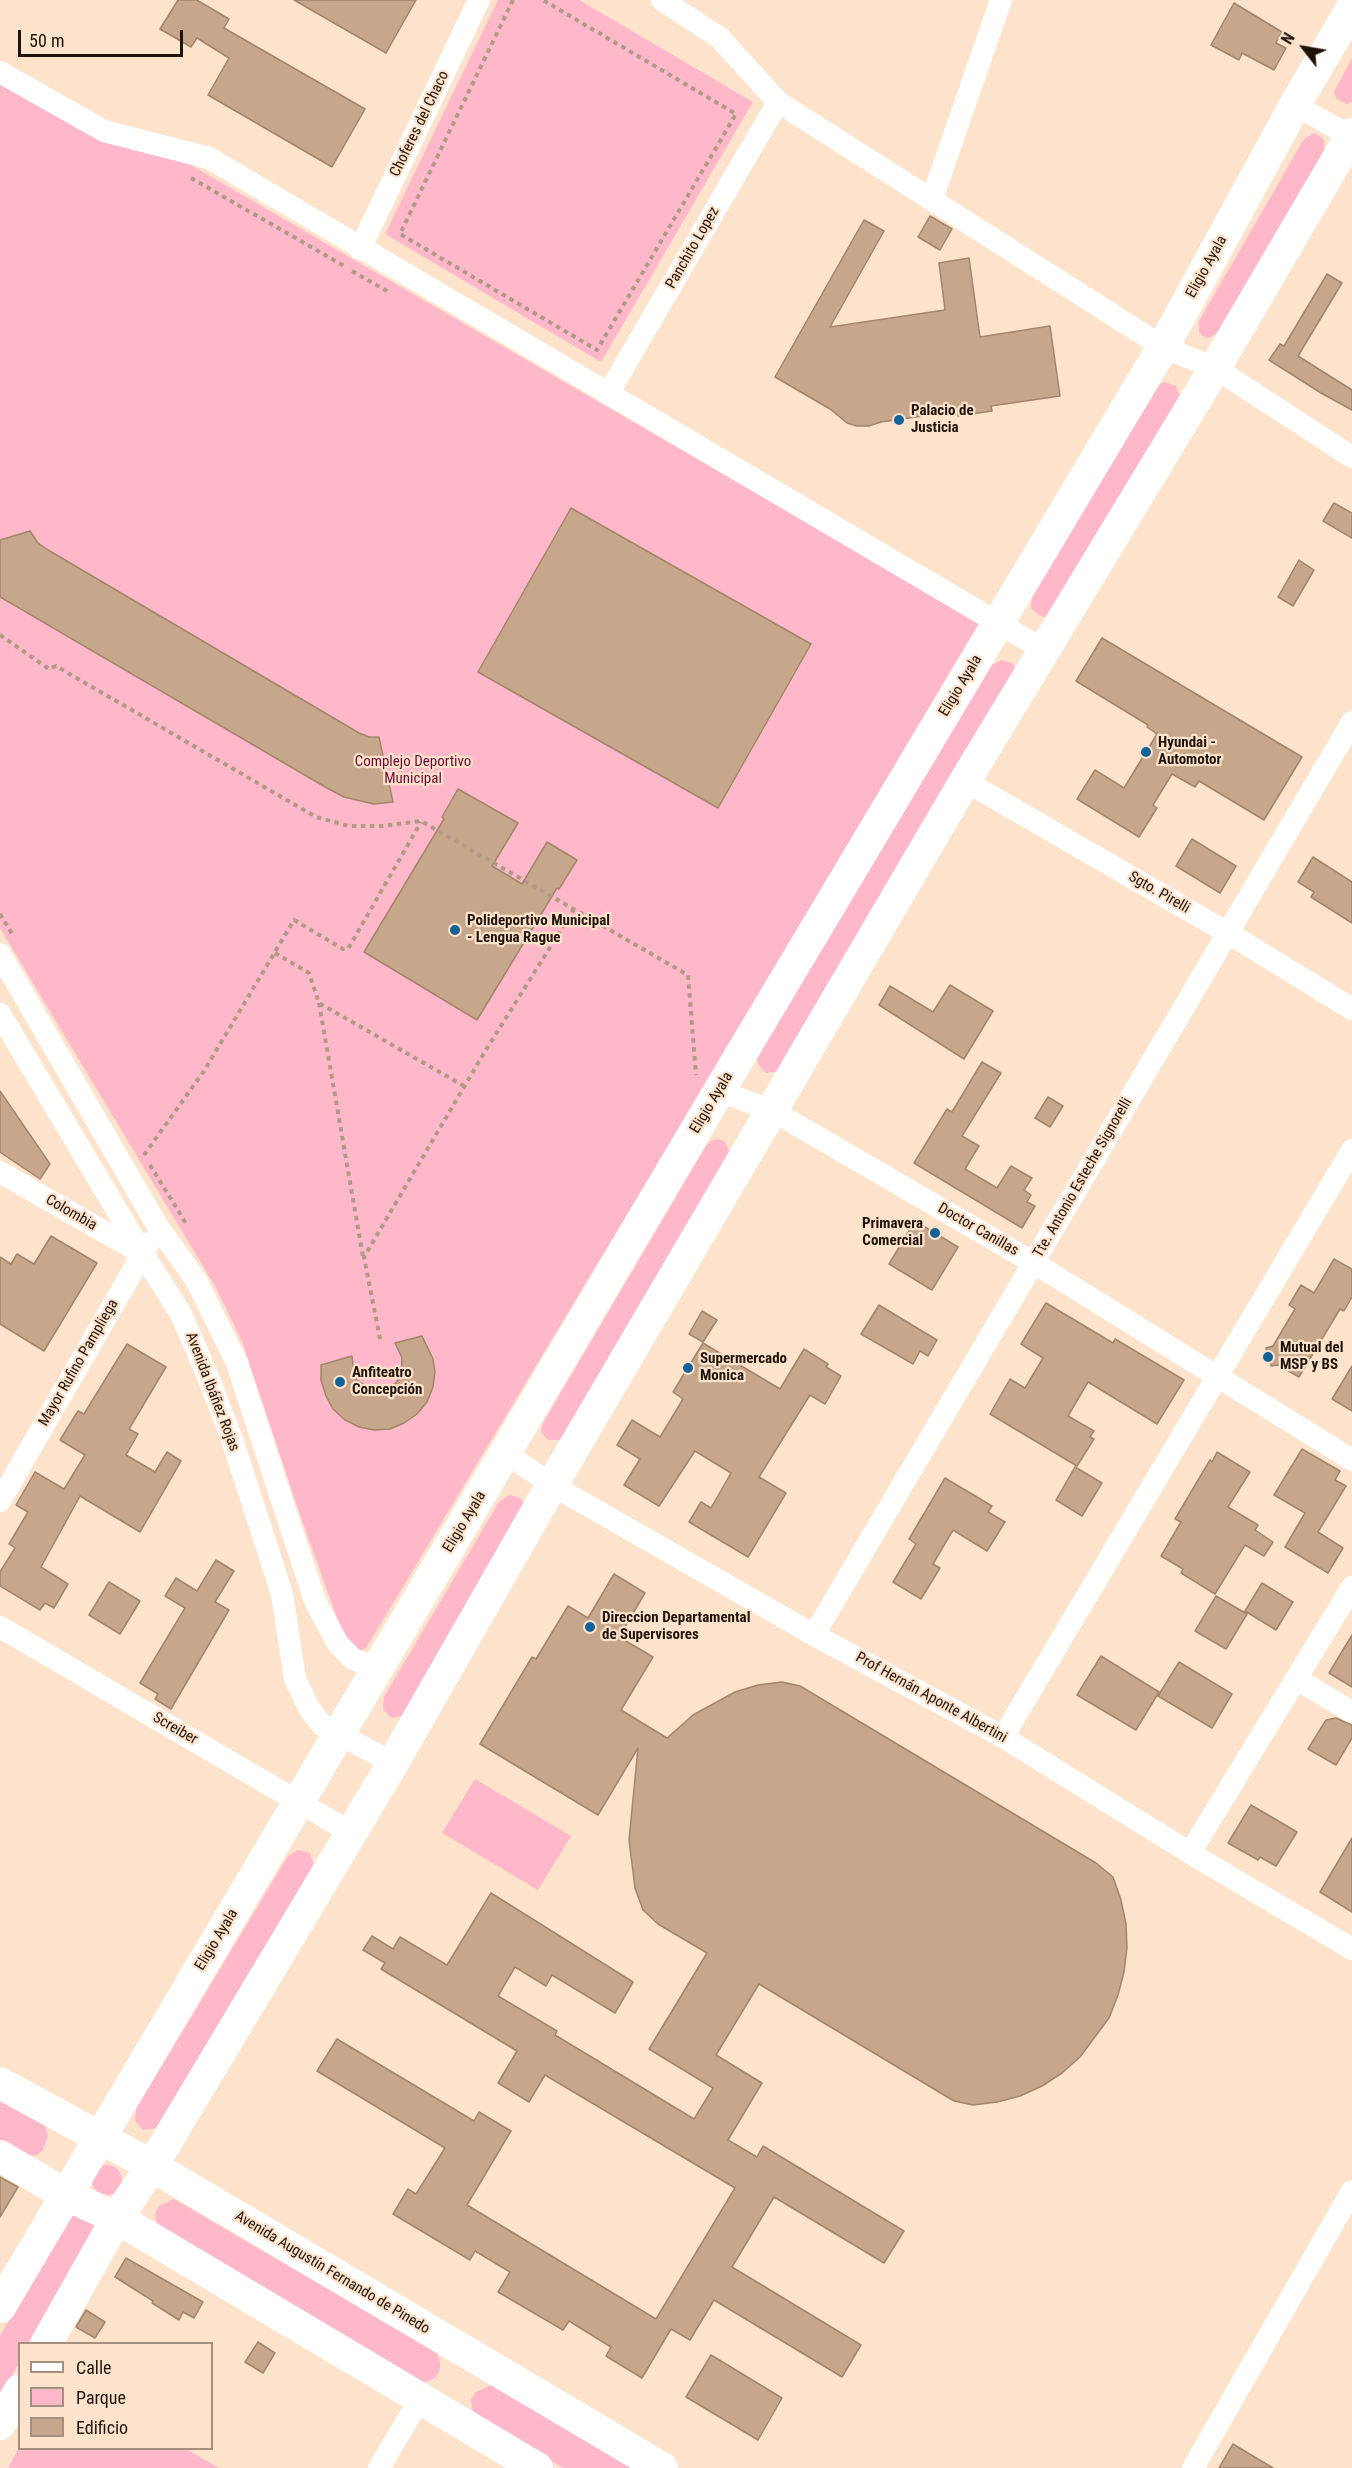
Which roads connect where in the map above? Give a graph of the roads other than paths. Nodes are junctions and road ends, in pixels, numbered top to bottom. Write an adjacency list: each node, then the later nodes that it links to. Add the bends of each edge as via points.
1 (479, 0): 10 (street, Choferes del Chaco)
2 (662, 0): 6 (street, via 720,38)
3 (1001, 0): 9 (street)
4 (1352, 8): 7 (street, Eligio Ayala)
5 (0, 72): 10 (street, via 104,131 209,158)
6 (778, 102): 9 (street); 13 (street, Panchito Lopez)
7 (1295, 105): 8 (street); 11 (street, Eligio Ayala)
8 (1352, 136): 12 (street)
9 (932, 199): 11 (street)
10 (360, 249): 13 (street)
11 (1163, 347): 12 (street); 15 (street, Eligio Ayala)
12 (1215, 368): 14 (street); 16 (street)
13 (608, 394): 15 (street)
14 (1352, 457)
15 (998, 624): 16 (street); 23 (street, Eligio Ayala)
16 (1044, 650): 18 (street)
17 (1352, 722): 19 (street, Tte. Antonio Esteche Signorelli)
18 (965, 781): 19 (street, Sgto. Pirelli); 24 (street)
19 (1228, 933): 21 (street, Sgto. Pirelli); 29 (street, Tte. Antonio Esteche Signorelli)
20 (9, 949): 27 (street, Avenida Ibáñez Rojas)
21 (1352, 1009)
22 (0, 1014): 28 (street, Avenida Ibáñez Rojas)
23 (711, 1080): 24 (street, Doctor Canillas); 31 (street, Eligio Ayala)
24 (773, 1111): 29 (street, Doctor Canillas); 33 (street)
25 (1352, 1150): 30 (street)
26 (0, 1172): 28 (street, Colombia)
27 (158, 1225): 28 (street, Mayor Rufino Pampliega); 38 (street, Avenida Ibáñez Rojas, via 196,1280 237,1363 315,1601 338,1644 353,1659)
28 (143, 1254): 34 (street, Mayor Rufino Pampliega); 41 (street, Avenida Ibáñez Rojas, via 181,1314 232,1442 282,1594 295,1679 322,1725)
29 (1034, 1263): 30 (street, Doctor Canillas); 37 (street, Tte. Antonio Esteche Signorelli)
30 (1218, 1377): 32 (street, Doctor Canillas); 42 (street)
31 (506, 1453): 33 (street, Prof Hernán Aponte Albertini); 38 (street, Eligio Ayala)
32 (1352, 1460)
33 (552, 1485): 37 (street, Prof Hernán Aponte Albertini); 43 (street)
34 (0, 1501)
35 (1352, 1587): 39 (street)
36 (0, 1627): 44 (street, Screiber)
37 (814, 1635): 42 (street, Prof Hernán Aponte Albertini)
38 (378, 1668): 41 (street, Eligio Ayala)
39 (1298, 1680): 40 (street); 46 (street)
40 (1352, 1712)
41 (339, 1733): 43 (street, Avenida Ibáñez Rojas); 44 (street, Eligio Ayala)
42 (1003, 1737): 46 (street, Prof Hernán Aponte Albertini)
43 (393, 1763): 45 (street)
44 (299, 1802): 45 (street, Screiber); 49 (street, Eligio Ayala)
45 (350, 1832): 51 (street)
46 (1190, 1853): 47 (street, Prof Hernán Aponte Albertini)
47 (1352, 1949)
48 (0, 2083): 49 (street, Avenida Augustín Fernando de Pinedo)
49 (98, 2138): 51 (street, Avenida Augustín Fernando de Pinedo); 53 (street, Eligio Ayala)
50 (0, 2156): 53 (street)
51 (152, 2166): 54 (street); 62 (street, Avenida Augustín Fernando de Pinedo)
52 (1352, 2191): 63 (street)
53 (66, 2195): 54 (street); 55 (street, Eligio Ayala)
54 (117, 2218): 56 (street); 58 (street)
55 (0, 2307)
56 (47, 2342)
57 (18, 2393): 59 (street)
58 (420, 2399): 60 (street); 61 (street)
59 (0, 2424)
60 (379, 2468)
61 (537, 2468)
62 (662, 2468)
63 (1193, 2468)

